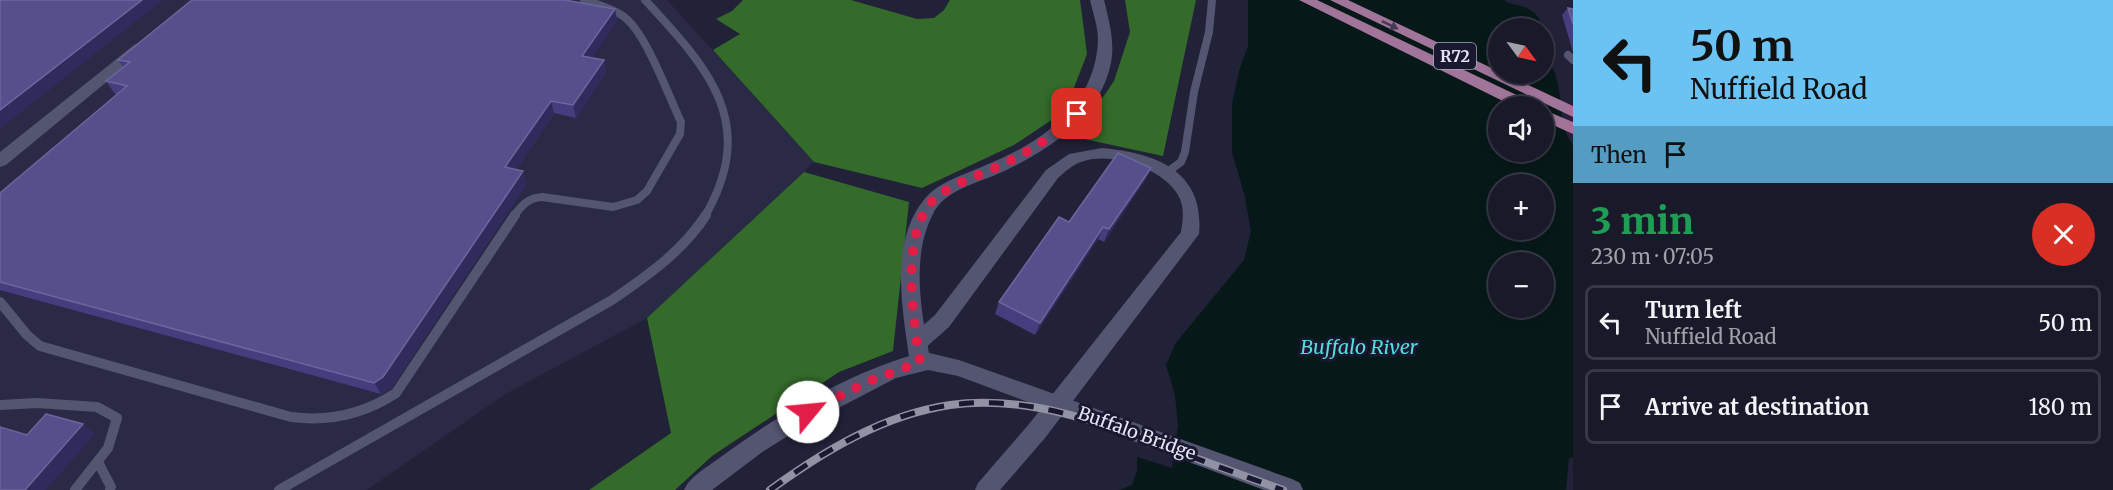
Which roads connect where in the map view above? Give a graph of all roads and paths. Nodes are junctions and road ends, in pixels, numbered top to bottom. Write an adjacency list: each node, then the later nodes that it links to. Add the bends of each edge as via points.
1 (584, 0): 14 (lane, via 623,15 637,29 681,123 681,134 647,191 637,200 613,207 542,197 522,205 396,393 383,402 365,410 309,421 291,417 40,346)
2 (645, 0): 20 (lane, via 701,65 727,120 722,182 696,229 674,252 621,293)
3 (1097, 0): 15 (street, via 1105,41 1104,59 1096,88 1077,114 1025,153 951,187 924,212 912,266)
4 (1212, 0): 13 (lane, via 1185,152 1181,162)
5 (1306, 0): 8 (main road, R72)
6 (1337, 0): 9 (main road, R72, one-way to 9)
7 (153, 37): 12 (street)
8 (1504, 96)
9 (1573, 112)
10 (1554, 120): 11 (main road)
11 (1573, 129)
12 (0, 161)
13 (1166, 173): 15 (street, via 1124,155 1107,153 1072,159 1052,174); 22 (street, via 1191,201 1194,221 1190,234 1037,431)
14 (0, 302)
15 (918, 352): 21 (street, via 750,447); 23 (street, Buffalo Bridge)
16 (0, 405): 17 (lane, via 97,407 117,418 116,435)
17 (98, 462): 18 (lane); 19 (lane)
18 (75, 490)
19 (110, 490)
20 (279, 490)
21 (694, 490)
22 (986, 490)
23 (1292, 490)

